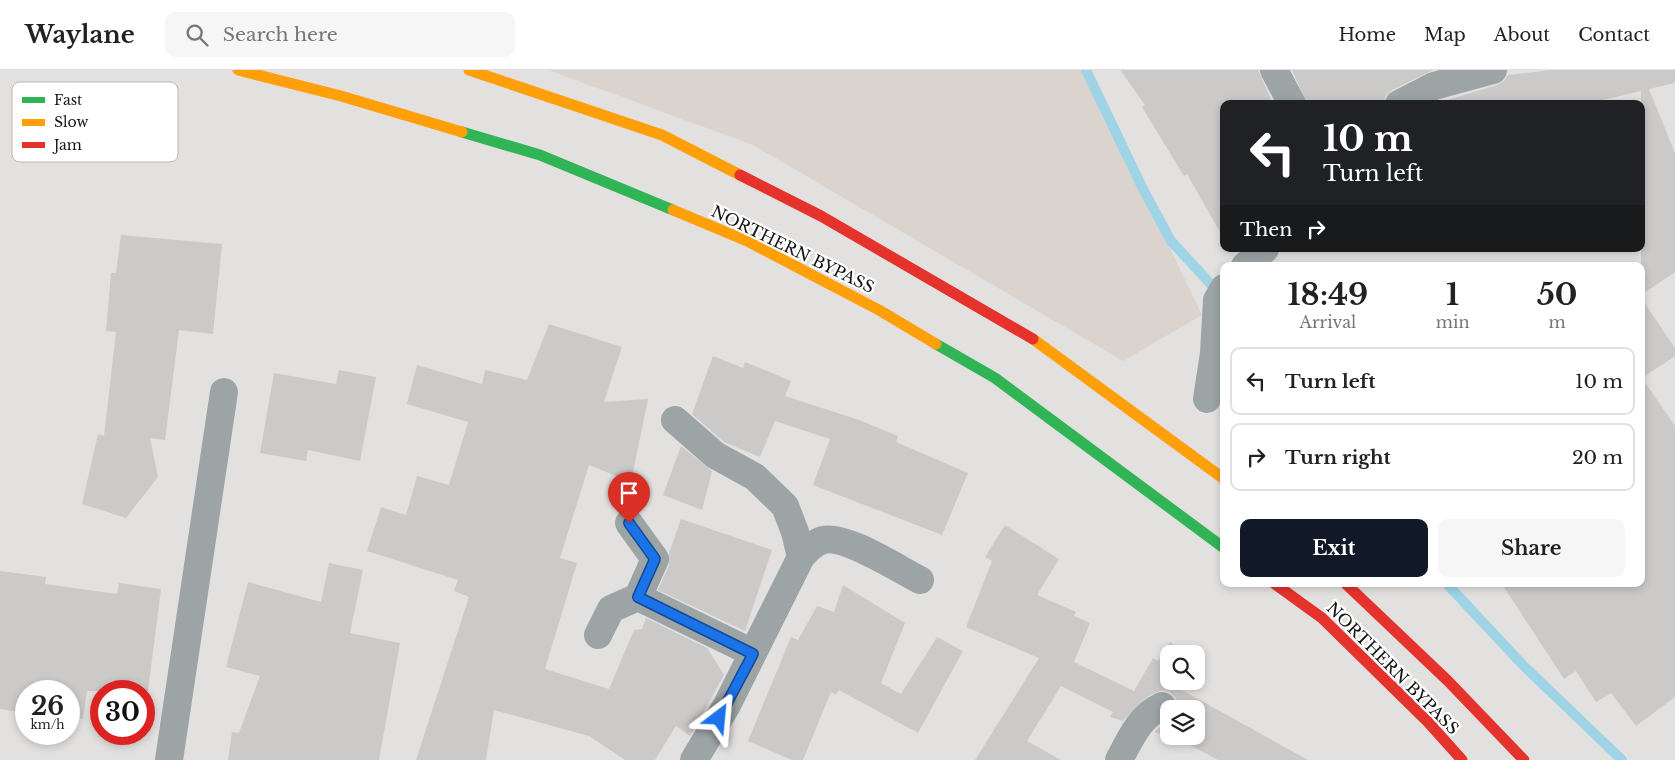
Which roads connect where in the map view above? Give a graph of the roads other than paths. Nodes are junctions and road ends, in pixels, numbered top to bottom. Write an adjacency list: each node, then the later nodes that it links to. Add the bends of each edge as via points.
1 (238, 70): 15 (highway, NORTHERN BYPASS, via 341,96 540,155 747,241 879,310 995,378)
2 (469, 70): 13 (highway, via 662,136 821,216 1044,346)
3 (1274, 70): 5 (street)
4 (1493, 70): 6 (street, via 1434,86)
5 (1290, 100)
6 (1407, 100)
7 (1262, 252): 8 (street)
8 (1250, 262)
9 (1220, 295): 11 (street)
10 (224, 392): 24 (street)
11 (1207, 399)
12 (675, 420): 16 (street, via 715,455 755,477 785,506)
13 (1220, 476)
14 (629, 523): 20 (street, via 655,559)
15 (1220, 545)
16 (801, 557): 17 (street, via 811,546 823,540 841,540); 22 (street)
17 (920, 580)
18 (1279, 587): 27 (highway, NORTHERN BYPASS, via 1322,618)
19 (1349, 587): 28 (highway, NORTHERN BYPASS, via 1448,681)
20 (638, 597): 21 (street, via 611,609); 22 (street)
21 (598, 635)
22 (753, 654): 25 (street)
23 (1160, 707): 26 (street, via 1146,715)
24 (169, 760)
25 (694, 760)
26 (1119, 760)
27 (1462, 760)
28 (1524, 760)

